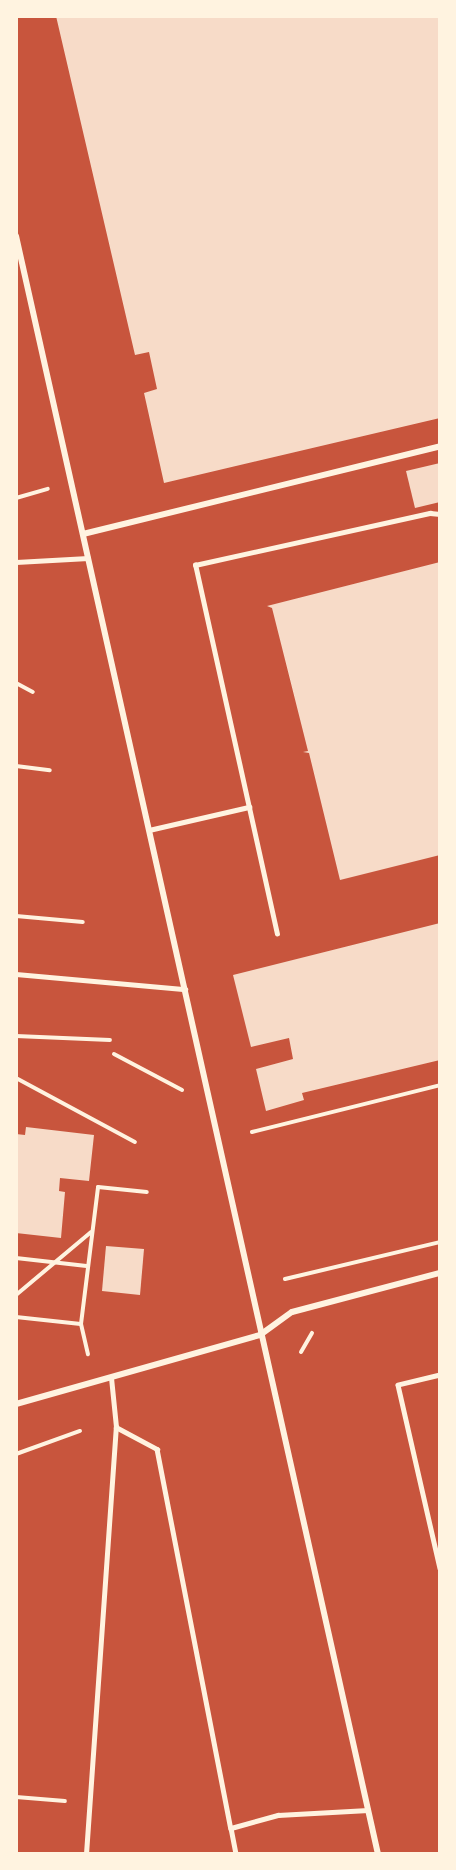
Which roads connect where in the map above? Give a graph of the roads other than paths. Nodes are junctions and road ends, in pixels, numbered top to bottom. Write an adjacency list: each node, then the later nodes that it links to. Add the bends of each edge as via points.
1 (16, 236): 4 (street)
2 (440, 446): 4 (street)
3 (440, 514): 7 (lane, via 430,513 195,565)
4 (82, 534): 5 (street)
5 (88, 558): 6 (lane); 8 (street)
6 (16, 562)
7 (249, 807): 8 (lane); 9 (lane)
8 (149, 830): 11 (street)
9 (278, 934)
10 (16, 974): 11 (lane)
11 (185, 990): 13 (street)
12 (440, 1274): 13 (street, via 292,1312)
13 (260, 1335): 15 (street); 19 (street)
14 (440, 1375): 18 (lane, via 398,1385)
15 (111, 1378): 16 (street); 17 (lane)
16 (16, 1404)
17 (116, 1427): 20 (lane, via 158,1449); 21 (lane)
18 (440, 1568)
19 (368, 1810): 20 (lane, via 278,1815); 23 (street)
20 (231, 1828): 22 (lane)
21 (86, 1854)
22 (236, 1854)
23 (378, 1854)

